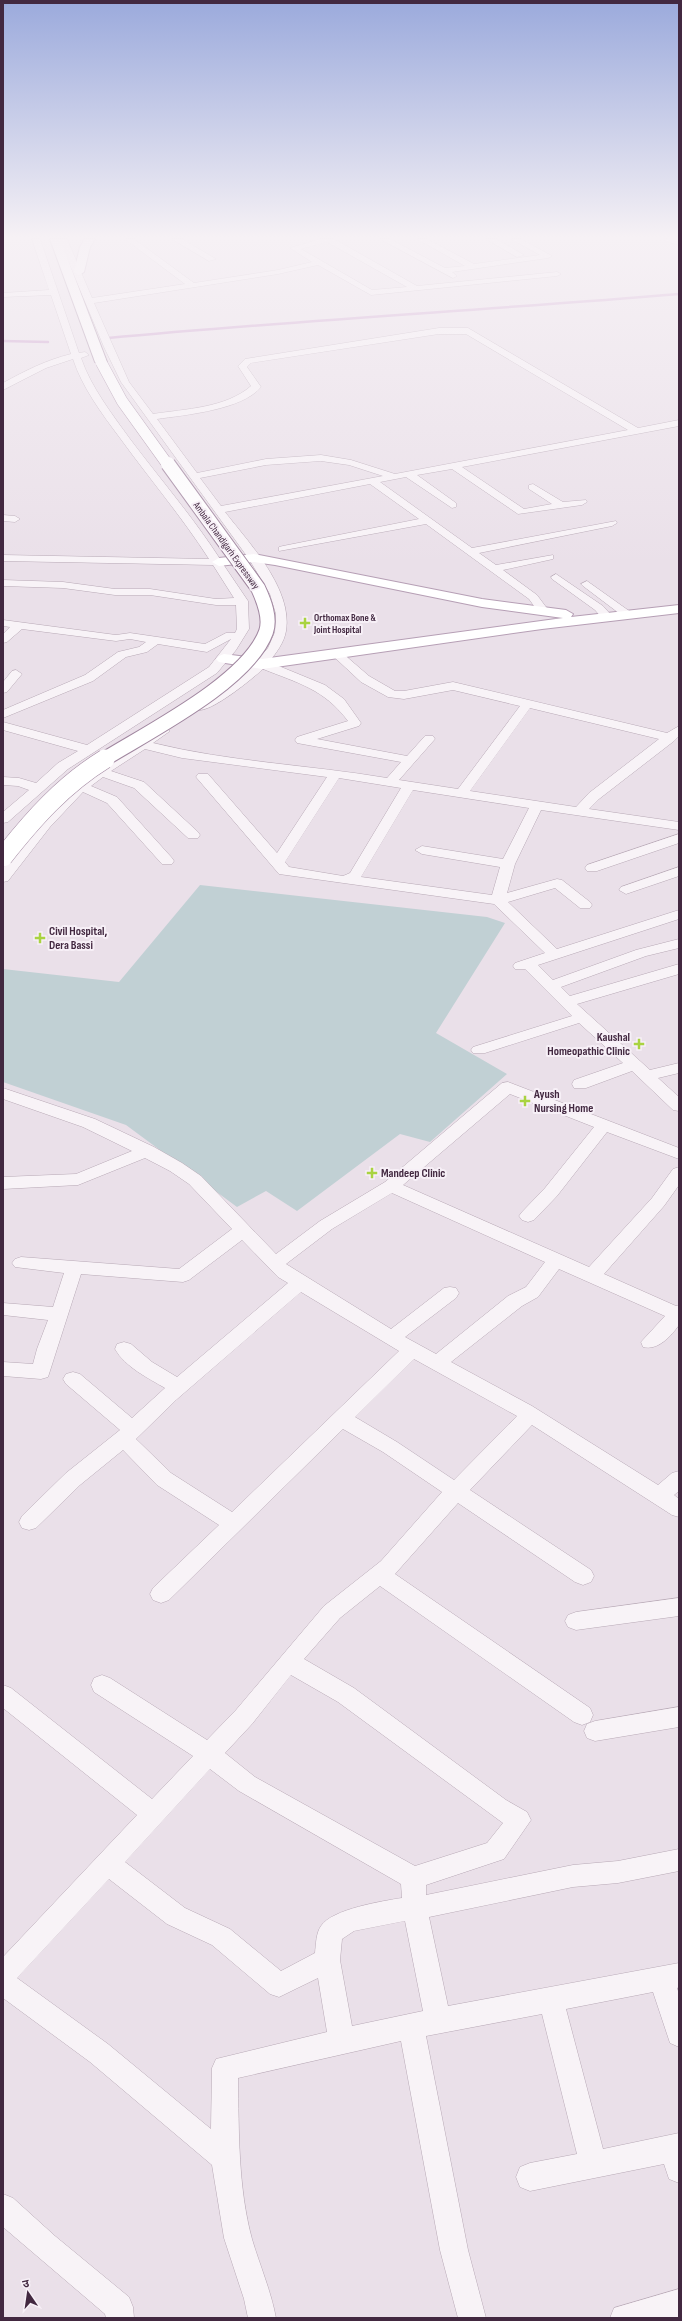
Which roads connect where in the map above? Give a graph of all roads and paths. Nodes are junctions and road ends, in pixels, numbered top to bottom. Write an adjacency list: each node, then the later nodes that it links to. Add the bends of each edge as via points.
1 (87, 347): 7 (street)
2 (89, 347): 7 (main road, Ambala Chandigarh Expressway)
3 (90, 347): 7 (main road, Ambala Chandigarh Expressway)
4 (92, 347): 7 (street)
5 (335, 347): 9 (street, via 248,361 242,366 256,387 251,393 232,402)
6 (496, 347): 11 (street)
7 (93, 358): 8 (street, via 42,365); 9 (street, via 125,382); 27 (street, via 82,373 102,407 167,495); 76 (main road, Ambala Chandigarh Expressway, via 108,400 249,598 251,628 247,639 234,657 214,676 60,775 31,801); 80 (main road, Ambala Chandigarh Expressway, bridge, via 258,588 267,612 265,633 248,660 224,683 72,781 40,811)
8 (3, 387)
9 (151, 418): 14 (street)
10 (679, 423): 11 (street)
11 (637, 431): 12 (street)
12 (453, 466): 13 (street); 20 (street, via 522,512)
13 (408, 474): 15 (street); 19 (street)
14 (195, 476): 15 (street, via 268,463 319,459 357,464); 21 (street)
15 (393, 477): 16 (street)
16 (372, 481): 21 (street); 24 (street)
17 (534, 488): 20 (street)
18 (582, 502): 20 (street)
19 (452, 505)
20 (562, 506)
21 (218, 510): 26 (street)
22 (3, 518): 23 (street)
23 (15, 519)
24 (427, 521): 28 (street); 29 (street)
25 (612, 523): 29 (street)
26 (229, 525): 27 (street); 32 (street)
27 (196, 529): 34 (street)
28 (283, 549)
29 (470, 552): 35 (street)
30 (549, 557): 35 (street)
31 (3, 558): 33 (street)
32 (254, 558): 34 (main road); 41 (main road, via 482,603); 50 (street, via 277,595 283,619 276,645)
33 (41, 560): 34 (street); 37 (street)
34 (219, 562): 39 (street)
35 (493, 569): 41 (street, via 533,597)
36 (556, 578): 42 (street, via 598,608)
37 (8, 583): 39 (street, via 86,587 115,592 150,592 216,602)
38 (587, 584): 42 (street)
39 (242, 601): 49 (street, via 243,629)
40 (679, 609): 42 (main road)
41 (543, 611): 42 (main road)
42 (616, 616): 48 (main road)
43 (3, 623): 44 (street)
44 (20, 625): 46 (street); 47 (street, via 116,638 130,636)
45 (230, 635): 47 (street, via 207,648)
46 (3, 640)
47 (155, 640): 54 (street, via 143,650 122,654 89,678)
48 (336, 653): 50 (main road); 53 (street, via 365,679 392,694 404,695 453,686)
49 (224, 659): 50 (main road); 57 (street, via 202,678)
50 (262, 664): 59 (street, via 247,677); 61 (street, via 321,688 340,702 355,723 301,740)
51 (16, 674): 52 (street)
52 (3, 689)
53 (527, 704): 56 (street); 70 (street)
54 (3, 714)
55 (3, 726): 60 (street)
56 (674, 734): 72 (street, via 594,796)
57 (110, 735): 59 (street); 60 (street)
58 (429, 739): 61 (street)
59 (143, 745): 62 (street); 63 (street, via 207,758)
60 (87, 749): 69 (street)
61 (408, 760): 66 (street)
62 (102, 772): 68 (street); 77 (street, via 139,785)
63 (336, 774): 66 (street); 82 (street)
64 (203, 777): 82 (street)
65 (3, 781): 69 (street, via 18,782)
66 (390, 782): 67 (street)
67 (409, 786): 70 (street); 87 (street, via 355,876)
68 (82, 787): 81 (street, via 112,800); 86 (street, via 49,819)
69 (37, 788): 74 (street)
70 (461, 794): 71 (street)
71 (536, 805): 72 (street); 83 (street)
72 (580, 811): 75 (street)
73 (679, 815): 75 (street)
74 (3, 819)
75 (673, 824)
76 (3, 835)
77 (193, 835)
78 (679, 838): 84 (street)
79 (422, 850): 83 (street)
80 (3, 857)
81 (167, 861)
82 (278, 862): 87 (street, via 284,871)
83 (508, 864): 89 (street)
84 (592, 868)
85 (679, 871): 88 (street)
86 (3, 878)
87 (347, 879): 89 (street)
88 (626, 890)
89 (498, 900): 90 (street, via 557,883); 93 (street)
90 (585, 905)
91 (679, 914): 93 (street)
92 (679, 943): 95 (street, via 641,953)
93 (556, 955): 95 (street, via 524,965)
94 (679, 969): 96 (street)
95 (550, 986): 96 (street)
96 (567, 1002): 97 (street)
97 (583, 1017): 98 (street); 99 (street)
98 (479, 1050)
99 (634, 1065): 101 (street); 102 (street)
100 (679, 1068): 101 (street)
101 (647, 1076): 104 (street)
102 (580, 1084)
103 (3, 1093): 106 (street, via 89,1123)
104 (679, 1106)
105 (605, 1124): 107 (street); 110 (street, via 508,1086); 111 (street, via 551,1192)
106 (148, 1152): 109 (street, via 78,1179); 112 (street, via 194,1180)
107 (679, 1154)
108 (679, 1173): 117 (street, via 658,1202)
109 (3, 1183)
110 (391, 1186): 113 (street); 115 (street, via 326,1225)
111 (528, 1216)
112 (244, 1229): 115 (street); 116 (street, via 183,1276)
113 (556, 1260): 117 (street); 127 (street, via 532,1292 515,1301)
114 (21, 1264): 116 (street)
115 (275, 1264): 118 (street, via 284,1273)
116 (74, 1268): 122 (street)
117 (592, 1276): 121 (street)
118 (300, 1282): 123 (street); 130 (street)
119 (450, 1293): 123 (street)
120 (3, 1309): 122 (street)
121 (678, 1313): 124 (street)
122 (60, 1314): 128 (street, via 46,1349 41,1372)
123 (392, 1338): 126 (street)
124 (650, 1342)
125 (124, 1349): 130 (street, via 145,1367)
126 (413, 1349): 127 (street); 132 (street)
127 (438, 1364): 131 (street)
128 (3, 1369)
129 (73, 1379): 133 (street)
130 (179, 1387): 133 (street)
131 (530, 1415): 135 (street); 136 (street)
132 (342, 1419): 135 (street); 139 (street)
133 (127, 1434): 138 (street, via 74,1478); 139 (street, via 134,1448 164,1479)
134 (679, 1480): 136 (street)
135 (456, 1491): 140 (street); 141 (street)
136 (659, 1496): 137 (street)
137 (679, 1509)
138 (29, 1522)
139 (234, 1524): 142 (street)
140 (379, 1574): 145 (street, via 332,1612); 148 (street, via 589,1723)
141 (584, 1576)
142 (162, 1594)
143 (679, 1607): 144 (street)
144 (576, 1621)
145 (289, 1661): 149 (street, via 244,1717); 153 (street, via 346,1695 519,1820 495,1851)
146 (102, 1685): 149 (street)
147 (3, 1695): 150 (street)
148 (679, 1717)
149 (209, 1754): 150 (street); 153 (street, via 247,1784)
150 (154, 1814): 152 (street)
151 (679, 1860): 154 (street, via 618,1872 573,1876)
152 (108, 1863): 155 (street, via 176,1916 221,1937 279,1985); 156 (street)
153 (413, 1878): 154 (street)
154 (415, 1909): 155 (street, via 349,1921 330,1933); 159 (street)
155 (328, 1960): 162 (street)
156 (5, 1972): 164 (street)
157 (670, 1976): 158 (street); 161 (street)
158 (551, 1999): 159 (street); 165 (street)
159 (438, 2021): 160 (street)
160 (411, 2026): 162 (street); 171 (street, via 454,2250)
161 (679, 2034)
162 (342, 2041): 164 (street, via 225,2068)
163 (677, 2154): 165 (street)
164 (225, 2158): 170 (street, via 238,2238)
165 (593, 2164): 166 (street)
166 (530, 2177)
167 (3, 2208): 169 (street, via 119,2307)
168 (679, 2303): 172 (street)
169 (120, 2318)
170 (262, 2318)
171 (472, 2318)
172 (624, 2318)

